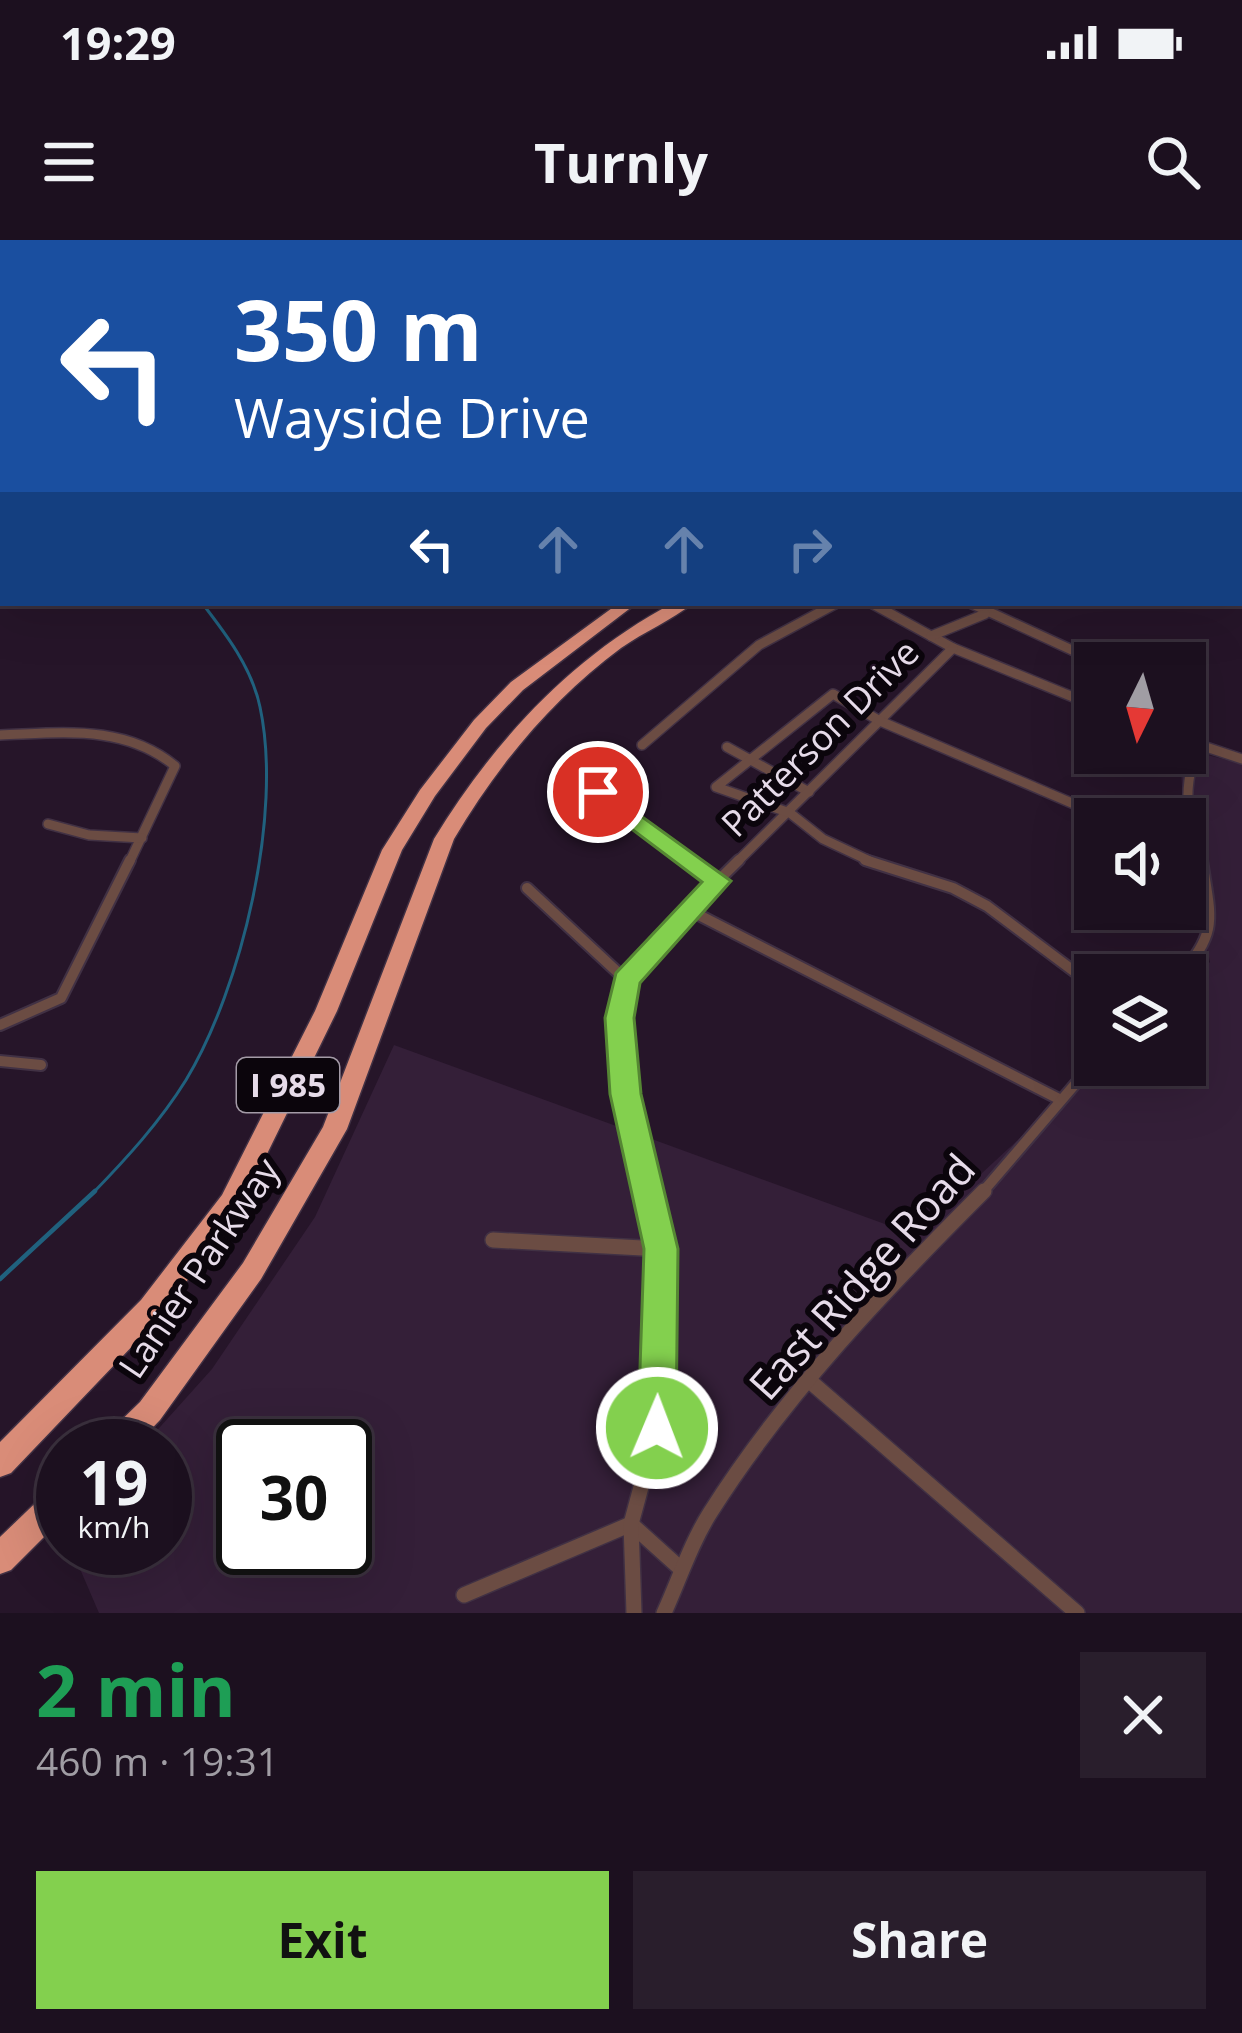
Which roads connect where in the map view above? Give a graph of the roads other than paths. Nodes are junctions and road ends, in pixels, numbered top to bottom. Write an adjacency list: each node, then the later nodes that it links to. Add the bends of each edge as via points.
1 (625, 606): 40 (highway, Lanier Parkway / I 985, via 517,686 427,794 392,850 326,1011 231,1202 151,1308)
2 (681, 606): 39 (highway, Lanier Parkway / I 985, via 600,660 524,728 463,804 335,1129 252,1271)
3 (830, 606): 13 (street, via 759,645)
4 (876, 606): 7 (street)
5 (974, 606): 6 (street)
6 (985, 614): 7 (street, Patterson Drive); 9 (street)
7 (931, 636): 8 (street)
8 (953, 648): 10 (street); 11 (street, Patterson Drive)
9 (1074, 652)
10 (1074, 697)
11 (880, 721): 16 (street, via 832,694); 19 (street, Patterson Drive); 20 (street)
12 (0, 735): 23 (street, via 107,734 162,752 176,766)
13 (642, 745)
14 (727, 747): 16 (street)
15 (1206, 747): 17 (street)
16 (747, 758): 19 (street); 21 (street, via 716,787)
17 (1242, 759)
18 (598, 792): 24 (street)
19 (809, 792): 21 (street, Patterson Drive)
20 (1074, 804)
21 (790, 812): 24 (street, Patterson Drive); 29 (street, via 866,861 987,905)
22 (48, 824): 23 (street)
23 (142, 838): 31 (street, via 62,998)
24 (718, 881): 27 (street, Patterson Drive)
25 (527, 888): 30 (street)
26 (1206, 888): 28 (street, via 1210,918)
27 (692, 911): 30 (street, Patterson Drive); 35 (street)
28 (1199, 954)
29 (1074, 971)
30 (626, 980): 37 (street, via 626,1094)
31 (0, 1025)
32 (0, 1061): 33 (street)
33 (41, 1065)
34 (1074, 1083): 35 (street, East Ridge Road)
35 (1059, 1099): 38 (street, East Ridge Road)
36 (493, 1240): 37 (street)
37 (661, 1249): 42 (street, via 657,1428)
38 (812, 1383): 44 (street, East Ridge Road, via 708,1516); 48 (street)
39 (142, 1419)
40 (0, 1463)
41 (36, 1524): 43 (highway)
42 (631, 1524): 44 (street); 45 (street); 46 (street)
43 (0, 1559)
44 (681, 1569): 47 (street, East Ridge Road)
45 (464, 1595)
46 (634, 1613)
47 (664, 1613)
48 (1077, 1613)

